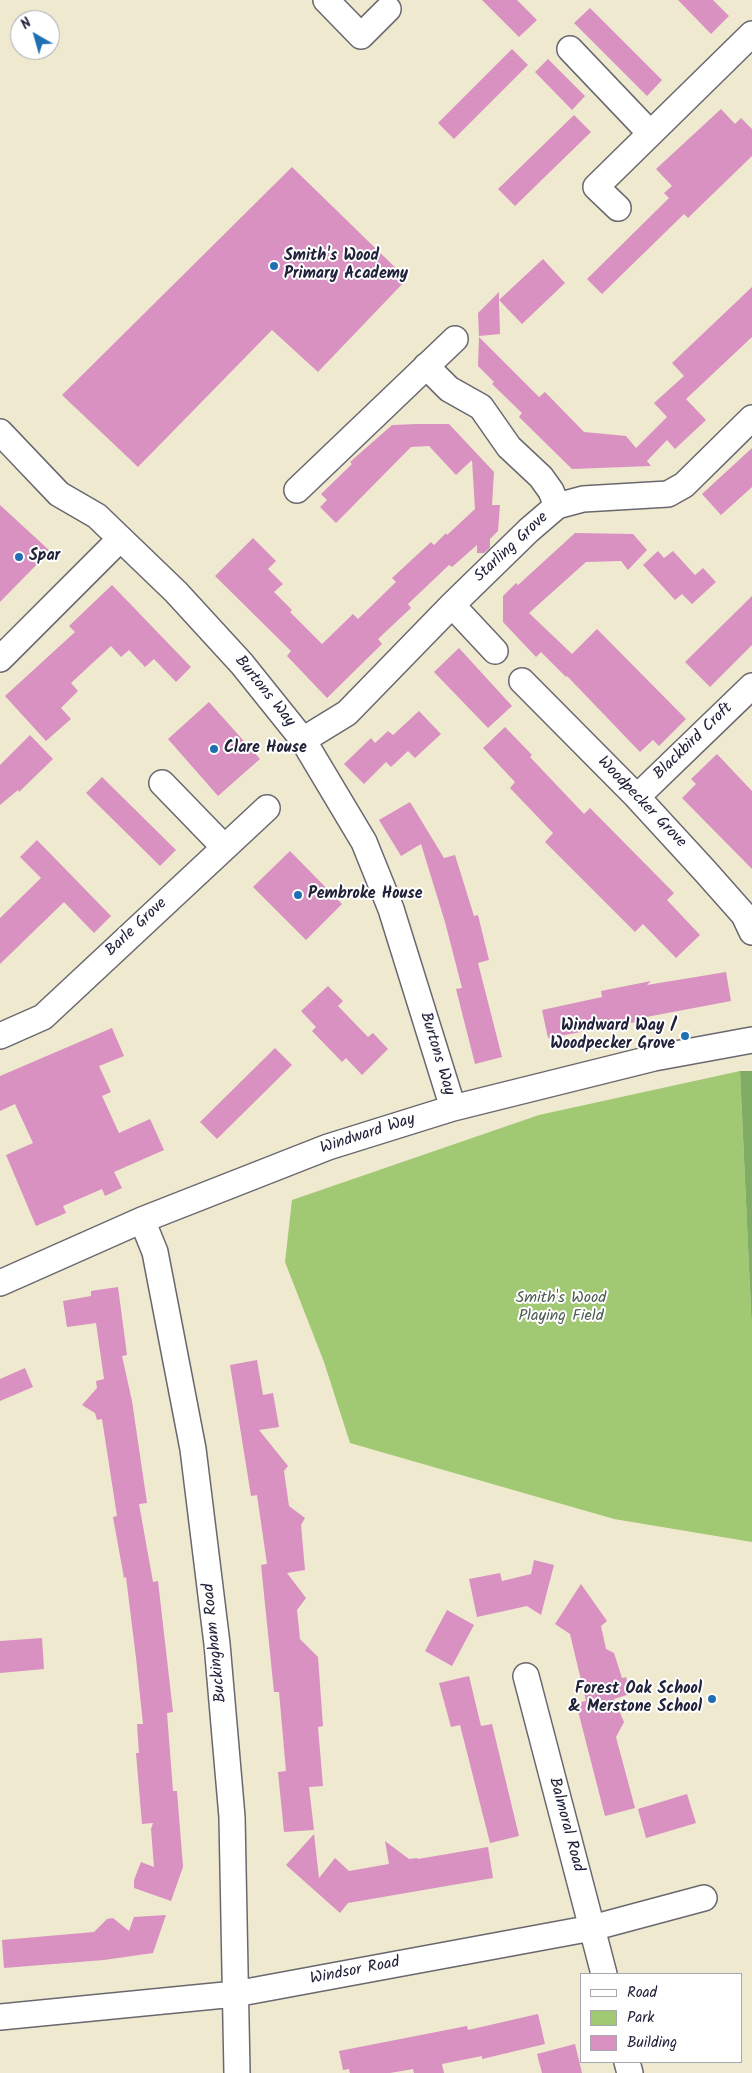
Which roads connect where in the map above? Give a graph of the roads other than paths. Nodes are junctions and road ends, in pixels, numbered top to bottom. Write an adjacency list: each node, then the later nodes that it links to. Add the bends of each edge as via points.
1 (326, 0): 2 (street, via 361,36)
2 (388, 9)
3 (752, 34): 5 (street)
4 (570, 48): 5 (street)
5 (650, 133): 6 (street, via 596,188)
6 (618, 208)
7 (455, 339): 8 (street)
8 (426, 366): 11 (street); 12 (street, via 449,389 481,407 510,447 541,477)
9 (743, 426): 12 (street, Starling Grove, via 684,485 668,494 583,499)
10 (0, 432): 13 (street, Burtons Way, via 59,494 97,516)
11 (297, 490)
12 (557, 506): 14 (street, Starling Grove)
13 (120, 539): 16 (street); 19 (street, Burtons Way, via 236,656)
14 (452, 605): 15 (street); 19 (street, Starling Grove, via 347,713)
15 (494, 651)
16 (0, 659)
17 (522, 681): 21 (street, Woodpecker Grove)
18 (752, 686): 21 (street, Blackbird Croft)
19 (303, 740): 27 (street, Burtons Way, via 364,842 391,909)
20 (162, 784): 23 (street)
21 (637, 797): 24 (street, Woodpecker Grove, via 744,915)
22 (267, 808): 23 (street, Barle Grove)
23 (224, 847): 25 (street, Barle Grove, via 43,1017)
24 (752, 932)
25 (0, 1036)
26 (752, 1040): 27 (street, Windward Way, via 654,1058)
27 (453, 1108): 28 (street, Windward Way, via 328,1147)
28 (142, 1220): 29 (street, Windward Way); 34 (street, Buckingham Road, via 155,1252 193,1449 217,1644 232,1817)
29 (0, 1283)
30 (526, 1676): 32 (street, Balmoral Road)
31 (704, 1898): 32 (street, Windsor Road)
32 (592, 1928): 33 (street, Balmoral Road); 34 (street, Windsor Road)
33 (604, 1973)
34 (235, 1994): 35 (street, Windsor Road); 36 (street, Buckingham Road)
35 (0, 2017)
36 (237, 2073)

